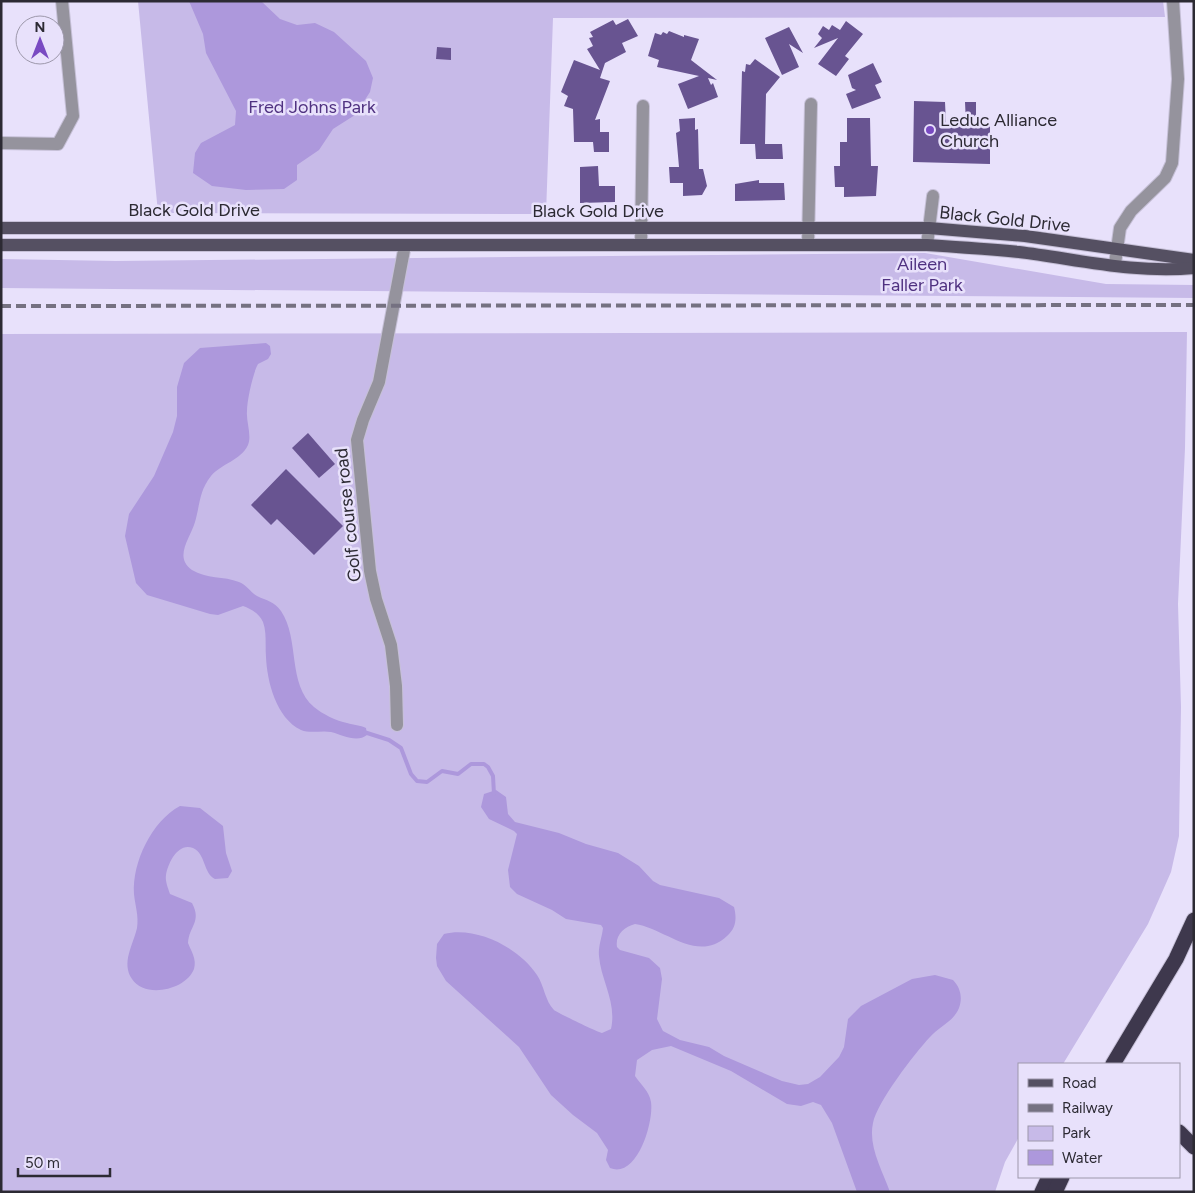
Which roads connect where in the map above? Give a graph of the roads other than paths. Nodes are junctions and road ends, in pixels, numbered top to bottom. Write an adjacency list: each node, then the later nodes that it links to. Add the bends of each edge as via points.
1 (62, 1): 5 (street, via 73,116 58,144)
2 (1173, 1): 16 (street, via 1178,79 1172,163 1165,178 1120,228)
3 (811, 104): 9 (street)
4 (643, 106): 7 (street)
5 (1, 144)
6 (933, 196): 10 (street)
7 (641, 227): 8 (main road, Black Gold Drive); 9 (main road, Black Gold Drive); 13 (street)
8 (1, 228)
9 (808, 228): 10 (main road, Black Gold Drive); 14 (street)
10 (929, 228): 15 (street); 16 (main road, Black Gold Drive, via 1025,236)
11 (1, 244): 12 (main road, Black Gold Drive)
12 (405, 244): 13 (main road, Black Gold Drive); 20 (street, Golf course road, via 380,382 362,420 357,440 370,571 391,645)
13 (640, 245): 14 (main road, Black Gold Drive)
14 (808, 245): 15 (main road, Black Gold Drive)
15 (928, 245): 18 (main road, Black Gold Drive)
16 (1116, 250): 17 (main road, Black Gold Drive); 18 (street)
17 (1194, 260)
18 (1115, 264): 19 (main road, Black Gold Drive, via 1159,269)
19 (1194, 268)
20 (397, 726)
21 (1194, 920): 22 (highway, via 1176,959)
22 (1114, 1063)
23 (1180, 1133): 24 (highway)
24 (1194, 1147)
25 (1049, 1178): 27 (highway)
26 (1062, 1178): 28 (highway)
27 (1042, 1192)
28 (1055, 1192)

